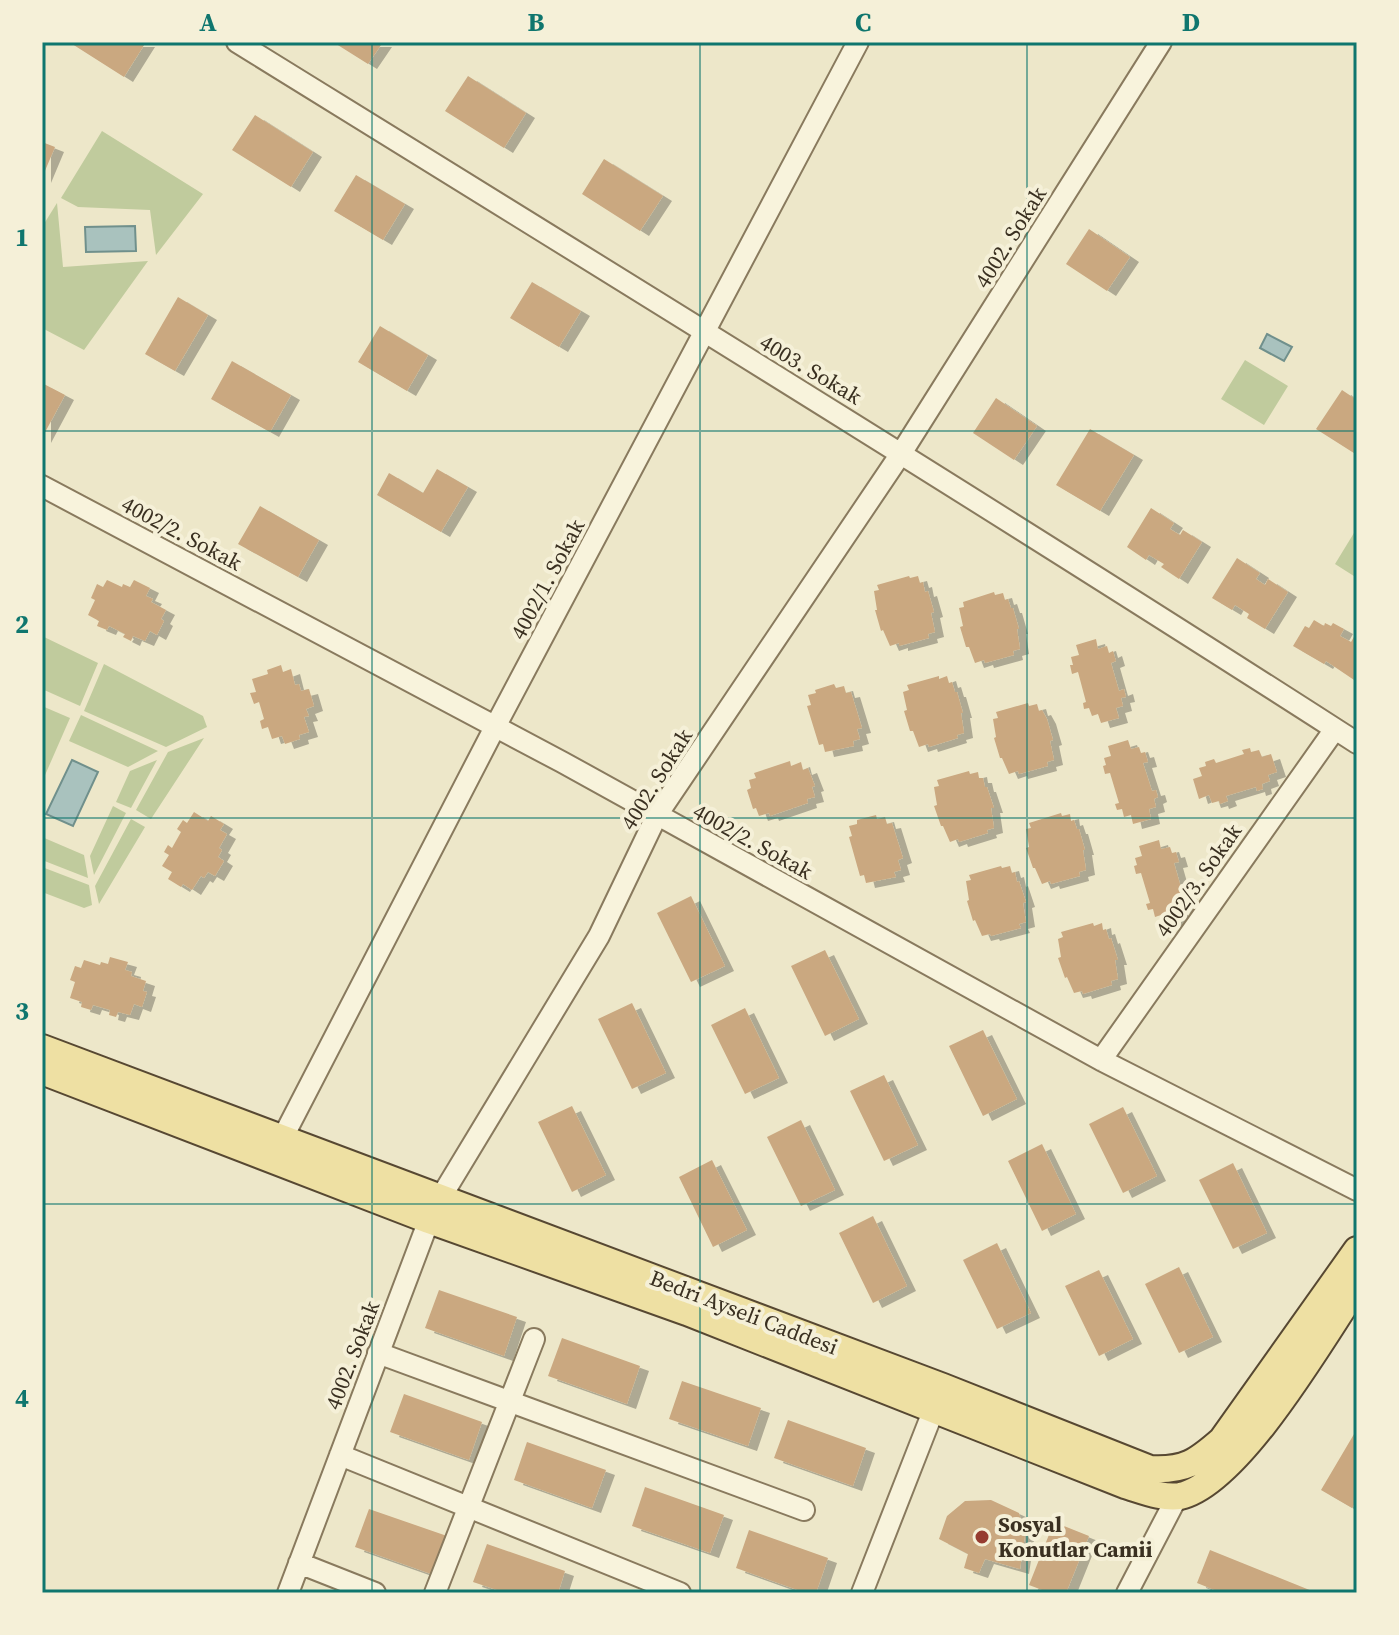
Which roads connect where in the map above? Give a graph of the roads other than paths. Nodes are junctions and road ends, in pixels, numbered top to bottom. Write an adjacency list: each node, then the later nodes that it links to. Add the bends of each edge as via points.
1 (858, 42): 4 (street, 4002/1. Sokak)
2 (1161, 42): 5 (street, 4002. Sokak)
3 (246, 44): 4 (street, 4003. Sokak)
4 (706, 334): 5 (street, 4003. Sokak); 7 (street, 4002/1. Sokak)
5 (902, 452): 8 (street, 4003. Sokak); 10 (street, 4002. Sokak)
6 (42, 486): 7 (street, 4002/2. Sokak)
7 (495, 727): 10 (street, 4002/2. Sokak); 14 (street, 4002/1. Sokak)
8 (1335, 729): 9 (street, 4003. Sokak); 12 (street, 4002/3. Sokak)
9 (1357, 743)
10 (657, 815): 12 (street, 4002/2. Sokak); 16 (street, 4002. Sokak, via 599,936)
11 (42, 1048): 14 (main road, Bedri Ayseli Caddesi)
12 (1101, 1060): 15 (street, 4002/2. Sokak)
13 (42, 1071): 16 (main road, Bedri Ayseli Caddesi)
14 (282, 1139): 16 (main road, Bedri Ayseli Caddesi)
15 (1357, 1190)
16 (435, 1208): 17 (main road, Bedri Ayseli Caddesi, via 943,1387 1132,1463 1174,1471 1199,1460 1222,1440); 20 (street, 4002. Sokak); 22 (main road, Bedri Ayseli Caddesi)
17 (1357, 1250)
18 (1357, 1286): 24 (main road, via 1233,1462 1201,1489)
19 (534, 1339): 21 (street)
20 (378, 1353): 21 (street); 23 (street, 4002. Sokak)
21 (510, 1402): 25 (street); 26 (street)
22 (934, 1409): 24 (main road, Bedri Ayseli Caddesi, via 1125,1485); 32 (street)
23 (340, 1455): 25 (street); 27 (street, 4002. Sokak)
24 (1177, 1497): 33 (street)
25 (469, 1507): 30 (street); 31 (street)
26 (804, 1510)
27 (299, 1563): 28 (street, 4002. Sokak); 29 (street)
28 (288, 1593)
29 (375, 1593)
30 (435, 1593)
31 (680, 1593)
32 (862, 1593)
33 (1127, 1593)

